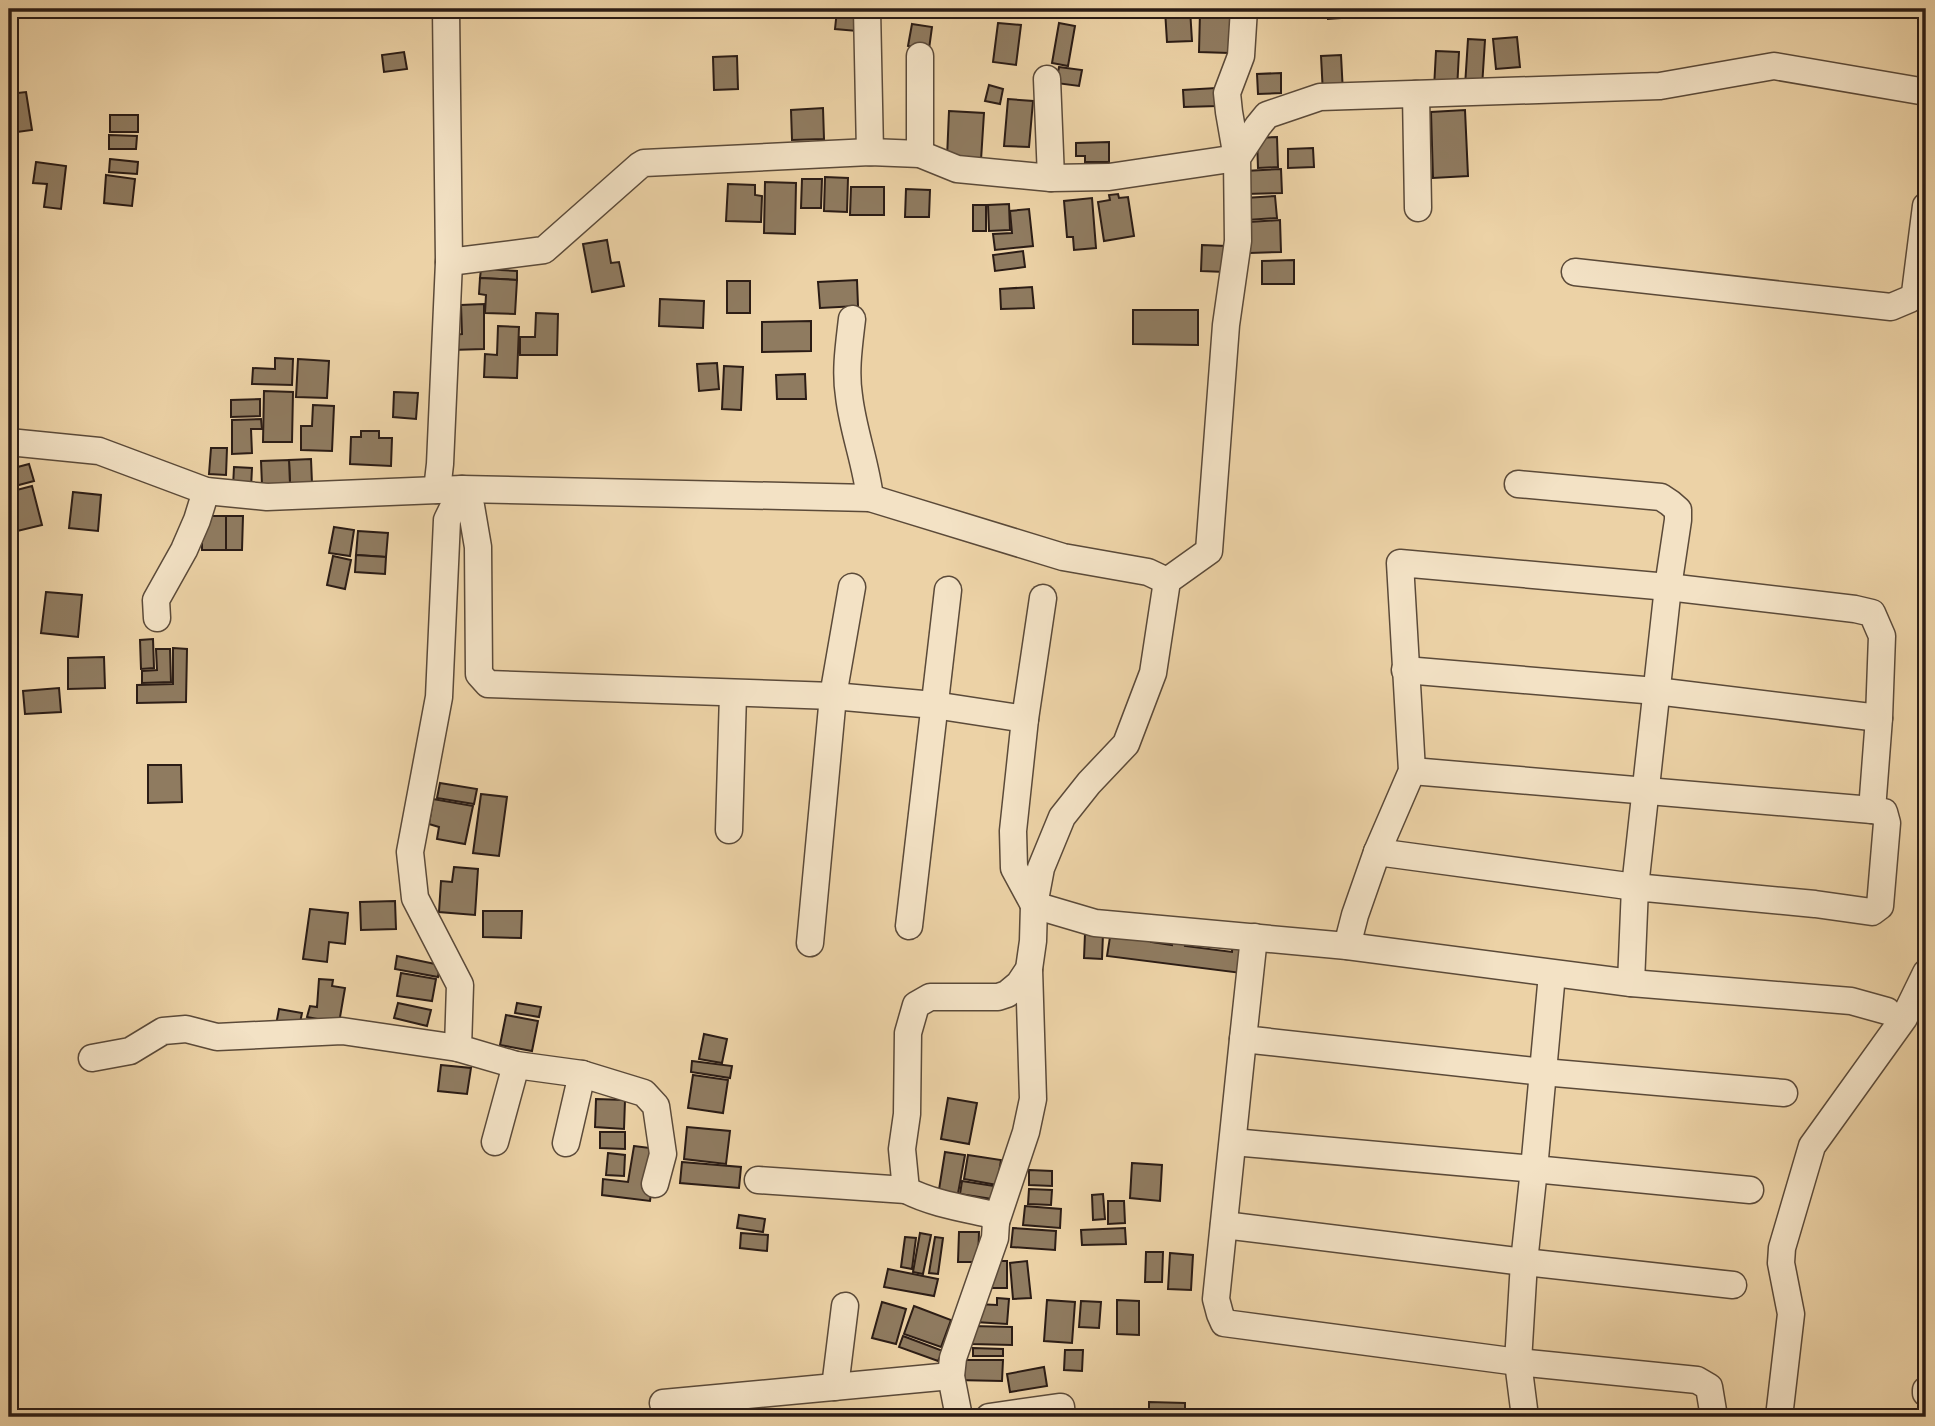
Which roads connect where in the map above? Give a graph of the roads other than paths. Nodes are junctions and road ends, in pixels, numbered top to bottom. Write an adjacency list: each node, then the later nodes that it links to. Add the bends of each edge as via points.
1 (446, 9): 14 (street)
2 (867, 9): 8 (street)
3 (1244, 9): 10 (street, via 1241,56 1227,93)
4 (920, 56): 9 (street)
5 (1047, 79): 11 (street)
6 (1926, 92): 7 (street, via 1774,66 1660,86)
7 (1416, 94): 10 (street, via 1320,97 1268,115); 13 (street)
8 (870, 152): 9 (street); 14 (street, via 644,163 544,250)
9 (920, 154): 11 (street, via 957,169)
10 (1237, 158): 11 (street, via 1109,177); 22 (street, via 1238,241 1226,326 1209,551)
11 (1051, 178)
12 (1926, 206): 15 (street, via 1915,293 1891,307)
13 (1418, 208)
14 (449, 262): 19 (street, via 440,464)
15 (1575, 272)
16 (852, 319): 21 (street, via 849,398)
17 (9, 442): 20 (street, via 99,451)
18 (1518, 484): 24 (street, via 1661,498 1670,503 1678,510 1678,520)
19 (449, 489): 20 (street, via 267,497); 21 (street); 30 (street, via 471,506 478,547 479,674 488,684); 52 (street, via 439,696 410,852 415,898 460,985)
20 (206, 491): 27 (street, via 198,520 156,600)
21 (870, 498): 22 (street, via 1063,557 1148,572)
22 (1167, 581): 41 (street, via 1153,673 1126,744 1062,817 1041,868)
23 (852, 587): 31 (street)
24 (1668, 587): 28 (street, via 1400,563); 29 (street); 33 (street, via 1872,613 1882,636)
25 (948, 590): 32 (street)
26 (1043, 598): 34 (street)
27 (158, 618)
28 (1405, 670): 29 (street); 35 (street)
29 (1656, 691): 33 (street); 36 (street)
30 (733, 694): 31 (street); 38 (street)
31 (833, 696): 32 (street); 44 (street)
32 (934, 705): 34 (street); 42 (street)
33 (1879, 718): 37 (street)
34 (1026, 719): 41 (street, via 1013,831 1014,868)
35 (1412, 771): 36 (street); 39 (street)
36 (1647, 791): 37 (street); 40 (street)
37 (1872, 810): 40 (street, via 1884,812 1887,823 1880,906 1872,912)
38 (729, 830)
39 (1377, 852): 40 (street); 45 (street)
40 (1635, 887): 49 (street)
41 (1034, 905): 43 (street, via 1095,923); 46 (street)
42 (909, 926)
43 (1254, 937): 45 (street); 51 (street)
44 (810, 943)
45 (1346, 946): 48 (street)
46 (1029, 969): 64 (street, via 1019,984 998,997 930,997 916,1005 908,1033 902,1149); 66 (street, via 1033,1099)
47 (1926, 973): 80 (street, via 1904,1017 1812,1146 1782,1248 1791,1314)
48 (1552, 974): 49 (street); 55 (street)
49 (1631, 983): 50 (street, via 1851,1001)
50 (1887, 1012)
51 (1243, 1039): 55 (street); 59 (street)
52 (458, 1048): 53 (street, via 342,1031 217,1037 186,1028 163,1031 130,1051); 54 (street)
53 (92, 1058)
54 (516, 1065): 56 (street); 58 (street)
55 (1543, 1072): 57 (street); 61 (street)
56 (582, 1073): 60 (street); 63 (street, via 644,1093 656,1106 663,1154)
57 (1784, 1093)
58 (495, 1142)
59 (1233, 1142): 61 (street); 67 (street)
60 (566, 1143)
61 (1534, 1169): 65 (street); 68 (street)
62 (758, 1180): 64 (street)
63 (655, 1184)
64 (906, 1190): 66 (street, via 989,1214)
65 (1750, 1190)
66 (996, 1222): 72 (street, via 995,1238 953,1358)
67 (1224, 1225): 68 (street); 71 (street, via 1216,1299 1224,1323)
68 (1524, 1262): 69 (street); 71 (street)
69 (1733, 1285)
70 (845, 1306): 73 (street)
71 (1518, 1362): 78 (street); 79 (street, via 1697,1380 1709,1387)
72 (951, 1376): 73 (street); 75 (street)
73 (835, 1387): 74 (street)
74 (663, 1403)
75 (959, 1417)
76 (989, 1417): 77 (street, via 1059,1407)
77 (1062, 1417)
78 (1524, 1417)
79 (1714, 1417)
80 (1779, 1417)

